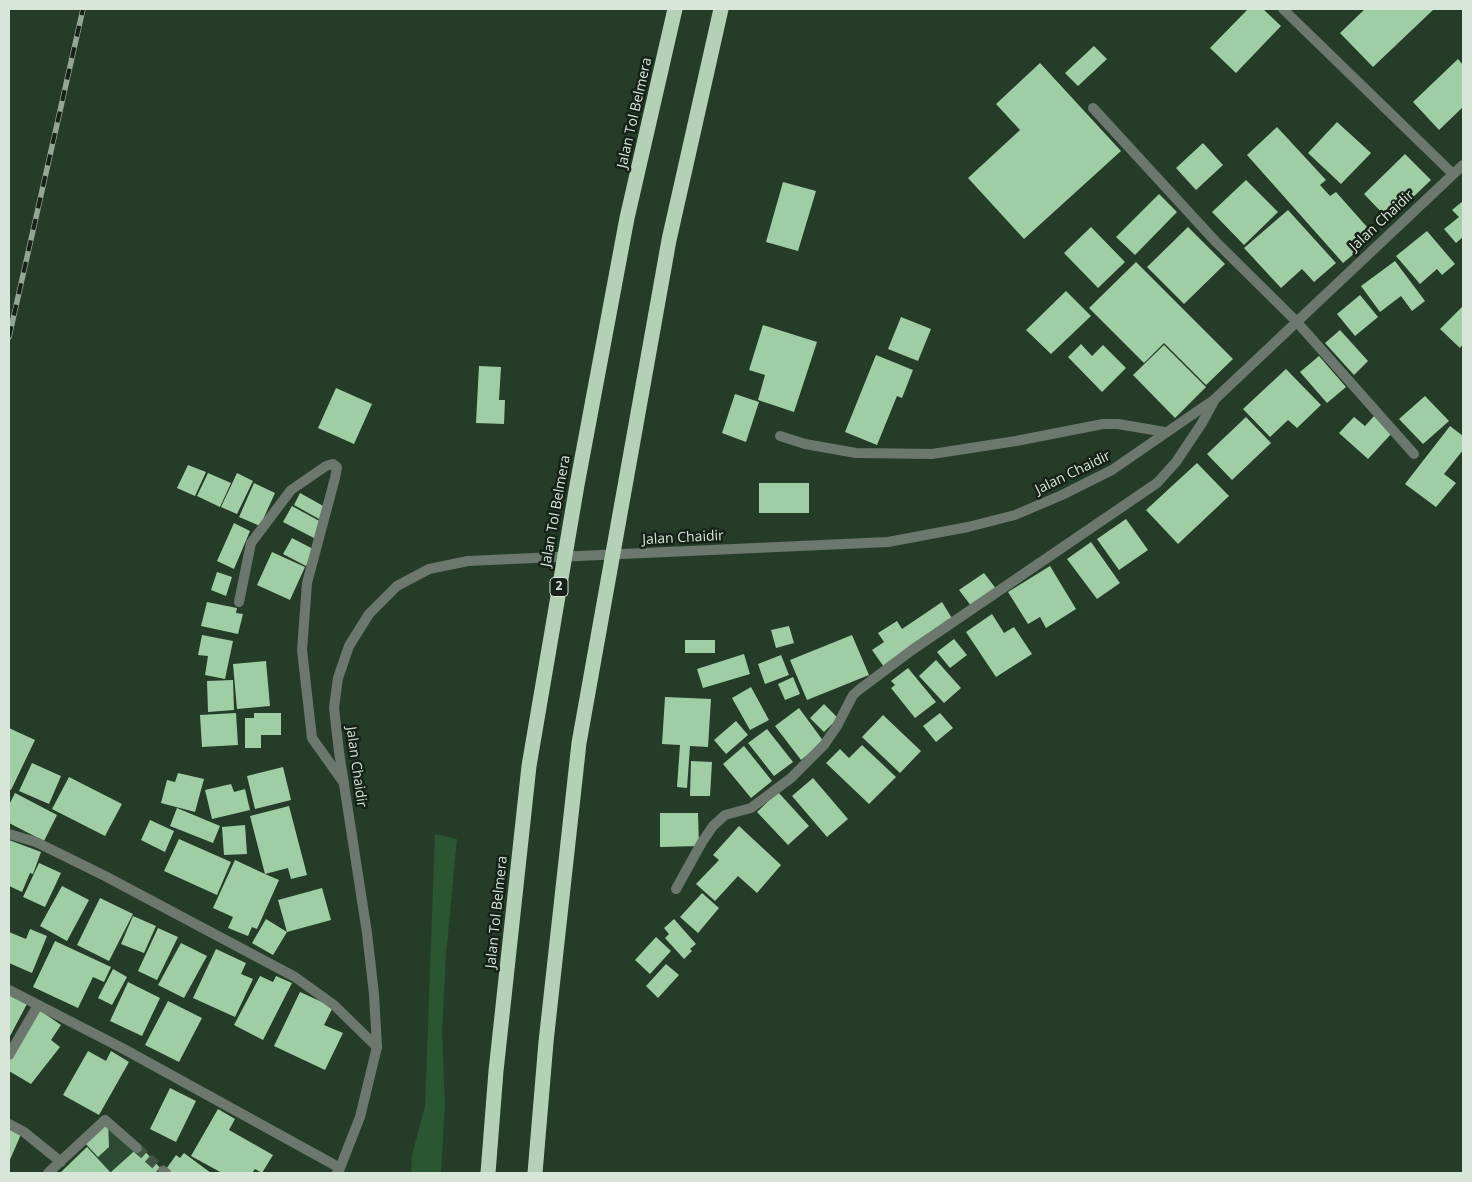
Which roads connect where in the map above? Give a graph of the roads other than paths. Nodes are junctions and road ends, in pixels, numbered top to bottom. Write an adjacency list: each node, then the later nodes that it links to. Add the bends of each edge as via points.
1 (675, 9): 25 (highway, Jalan Tol Belmera / 2, via 627,218 529,766)
2 (721, 9): 26 (highway, via 669,240 580,743 547,1033)
3 (1283, 9): 6 (street)
4 (1093, 108): 7 (street, via 1216,242)
5 (1463, 165): 6 (street, Jalan Chaidir)
6 (1453, 174): 7 (street, Jalan Chaidir)
7 (1296, 321): 8 (street, Jalan Chaidir); 11 (street)
8 (1215, 399): 9 (street, Jalan Chaidir); 15 (street, via 1176,462 1157,483 912,650 853,695 824,745 791,778 751,808 725,815 714,826)
9 (1165, 432): 10 (street, via 1102,424 932,454 856,453); 13 (street, Jalan Chaidir, via 1112,470 1015,515 888,542 468,561 429,569 397,586 369,614 349,646 338,678 334,708)
10 (780, 436)
11 (1414, 454)
12 (239, 602): 13 (street, via 251,543 291,490 333,464 337,467 335,478 307,583 302,650 312,738)
13 (344, 783): 18 (street, Jalan Chaidir, via 368,933)
14 (9, 834): 18 (street, via 36,842 106,876 296,976 334,1005)
15 (676, 889)
16 (9, 990): 17 (street)
17 (38, 1005): 19 (street); 23 (street, via 122,1048)
18 (377, 1047): 23 (street, Jalan Chaidir, via 360,1117)
19 (9, 1055)
20 (9, 1124): 22 (street, via 24,1132)
21 (137, 1148): 22 (street, via 105,1120)
22 (60, 1162): 24 (street)
23 (338, 1171)
24 (48, 1173)
25 (488, 1173)
26 (535, 1173)

